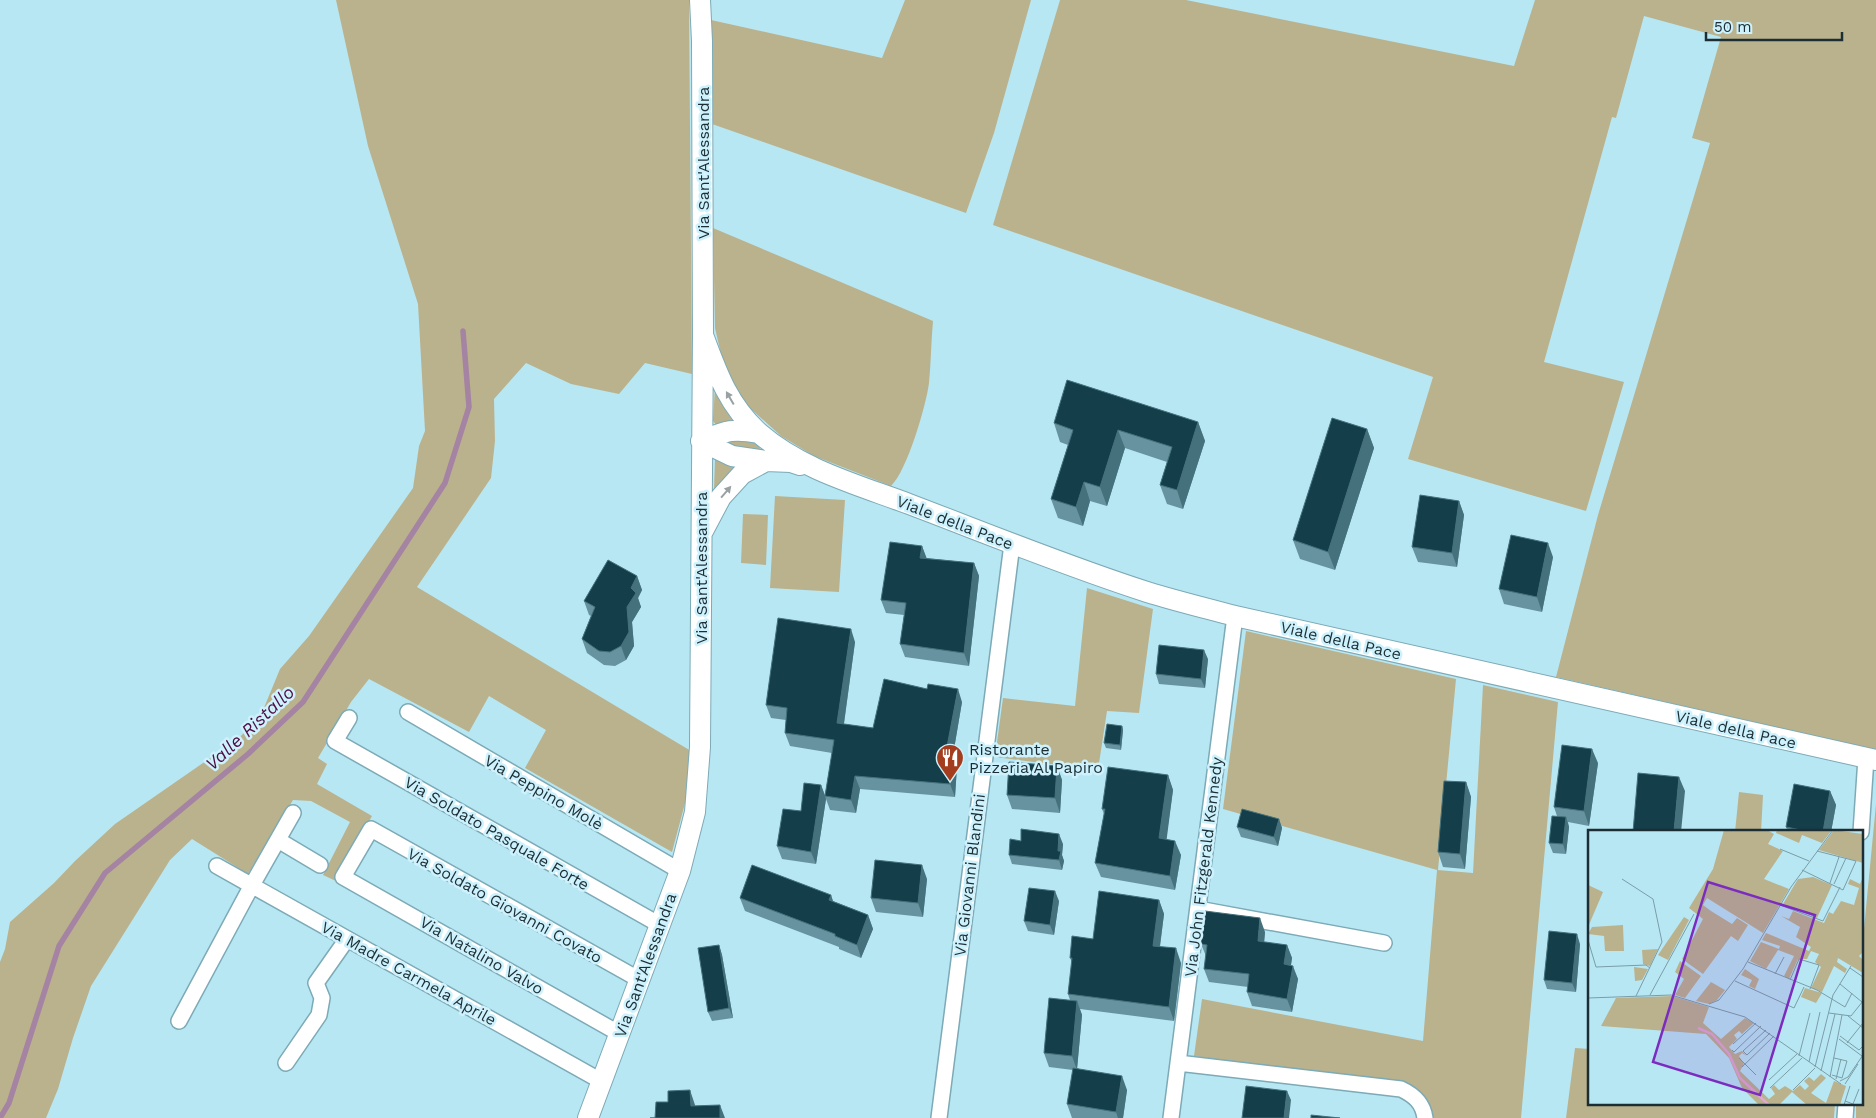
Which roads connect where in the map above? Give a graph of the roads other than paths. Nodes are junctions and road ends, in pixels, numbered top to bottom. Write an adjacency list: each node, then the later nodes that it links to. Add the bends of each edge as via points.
1 (700, 0): 2 (street, Via Sant'Alessandra)
2 (703, 336): 3 (street, one-way to 2, via 736,409 719,379); 4 (street, Via Sant'Alessandra)
3 (759, 433): 4 (street, via 738,429); 6 (street, via 784,452)
4 (701, 441): 5 (street, via 732,456); 7 (street, Via Sant'Alessandra)
5 (766, 461): 6 (street, via 790,462); 7 (street, one-way to 5, via 721,497 742,474)
6 (821, 470): 8 (street, Viale della Pace)
7 (701, 534): 19 (street, Via Sant'Alessandra, via 700,747 695,812)
8 (1012, 544): 9 (street, Viale della Pace, via 1147,592); 32 (street, Via Giovanni Blandini)
9 (1235, 616): 12 (street, Viale della Pace); 21 (street, Via John Fitzgerald Kennedy)
10 (408, 712): 19 (street, Via Peppino Molè)
11 (349, 718): 22 (street, Via Soldato Pasquale Forte, via 335,741)
12 (1871, 759): 15 (street)
13 (293, 813): 16 (street)
14 (370, 829): 25 (street, Via Soldato Giovanni Covato); 27 (street, Via Natalino Valvo, via 343,877)
15 (1862, 830)
16 (278, 840): 17 (street); 20 (street)
17 (320, 865)
18 (217, 866): 20 (street, Via Madre Carmela Aprile)
19 (680, 871): 22 (street, Via Sant'Alessandra)
20 (252, 886): 23 (street, Via Madre Carmela Aprile); 26 (street)
21 (1198, 909): 24 (street); 29 (street, Via John Fitzgerald Kennedy)
22 (660, 925): 25 (street, Via Sant'Alessandra)
23 (347, 938): 28 (street, via 316,983 322,998 319,1015); 30 (street, Via Madre Carmela Aprile)
24 (1384, 943)
25 (640, 980): 27 (street, Via Sant'Alessandra)
26 (179, 1021)
27 (620, 1034): 30 (street, Via Sant'Alessandra)
28 (286, 1063)
29 (1178, 1063): 33 (street, Via John Fitzgerald Kennedy); 34 (street, via 1401,1089 1414,1096)
30 (601, 1081): 31 (street, Via Sant'Alessandra)
31 (588, 1118)
32 (938, 1118)
33 (1171, 1118)
34 (1425, 1118)

